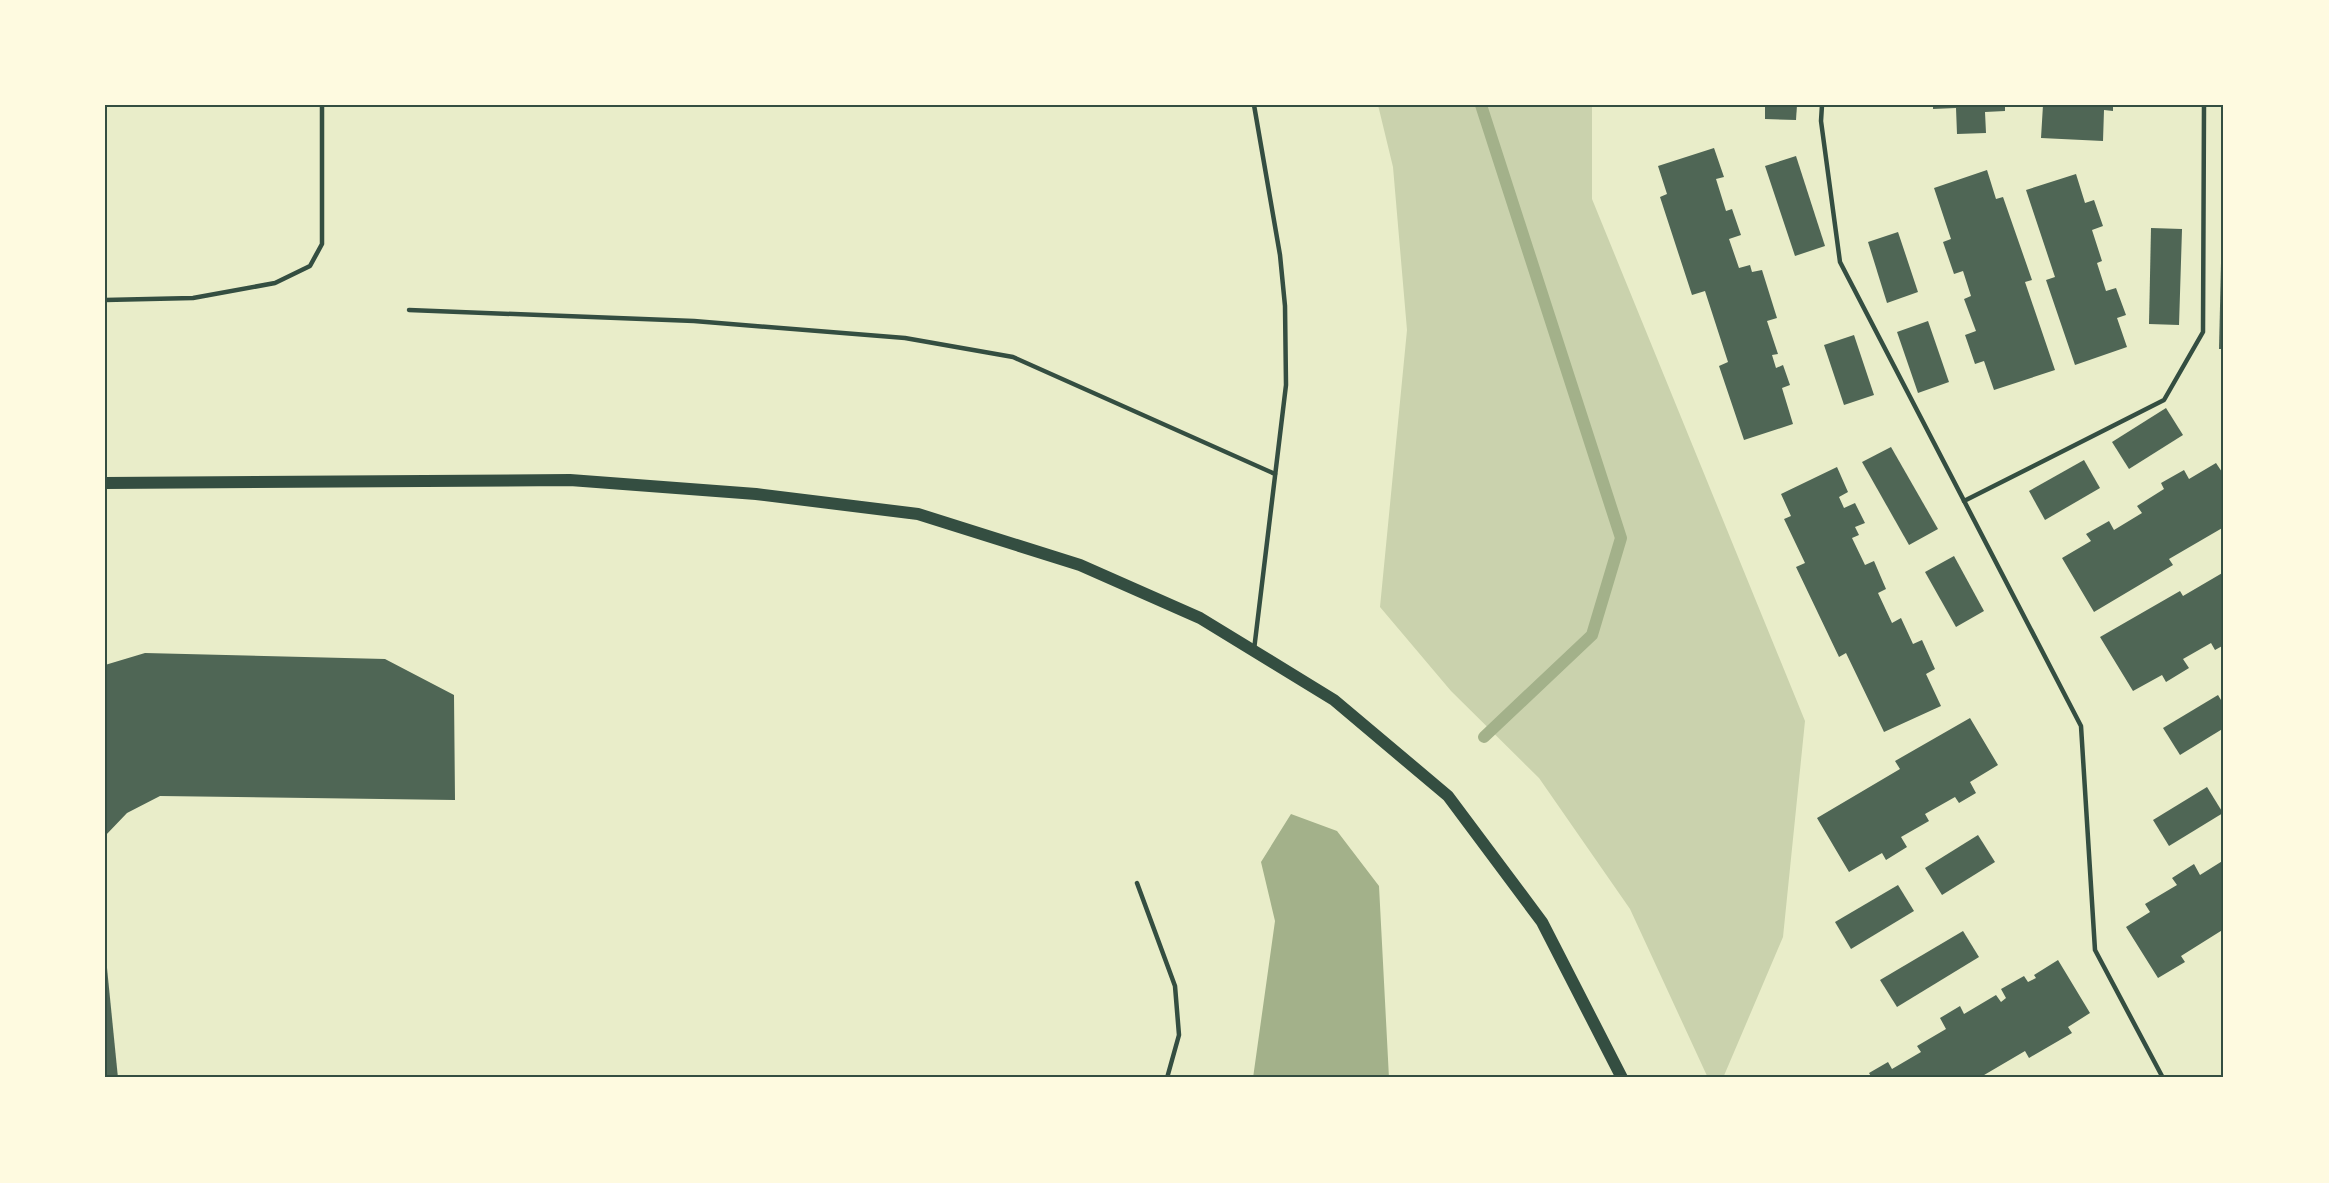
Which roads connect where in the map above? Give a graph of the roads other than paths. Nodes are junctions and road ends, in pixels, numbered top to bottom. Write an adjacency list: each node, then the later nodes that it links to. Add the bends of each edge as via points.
1 (322, 105): 5 (lane, via 322,243 310,266 275,283 193,298)
2 (1254, 105): 7 (lane, via 1285,306 1286,386)
3 (1822, 105): 9 (lane, via 1840,262)
4 (2204, 105): 9 (lane, via 2204,332 2164,400)
5 (105, 300)
6 (409, 310): 7 (lane, via 694,321 905,338 1013,357)
7 (1275, 474): 10 (lane)
8 (105, 483): 10 (main road, via 570,480 756,494 918,514 1080,565 1200,618)
9 (1964, 501): 14 (lane, via 2081,726 2095,950)
10 (1254, 651): 13 (main road, via 1334,700 1448,796 1542,922)
11 (1137, 883): 12 (lane, via 1175,986 1179,1035)
12 (1167, 1078)
13 (1622, 1078)
14 (2163, 1078)

